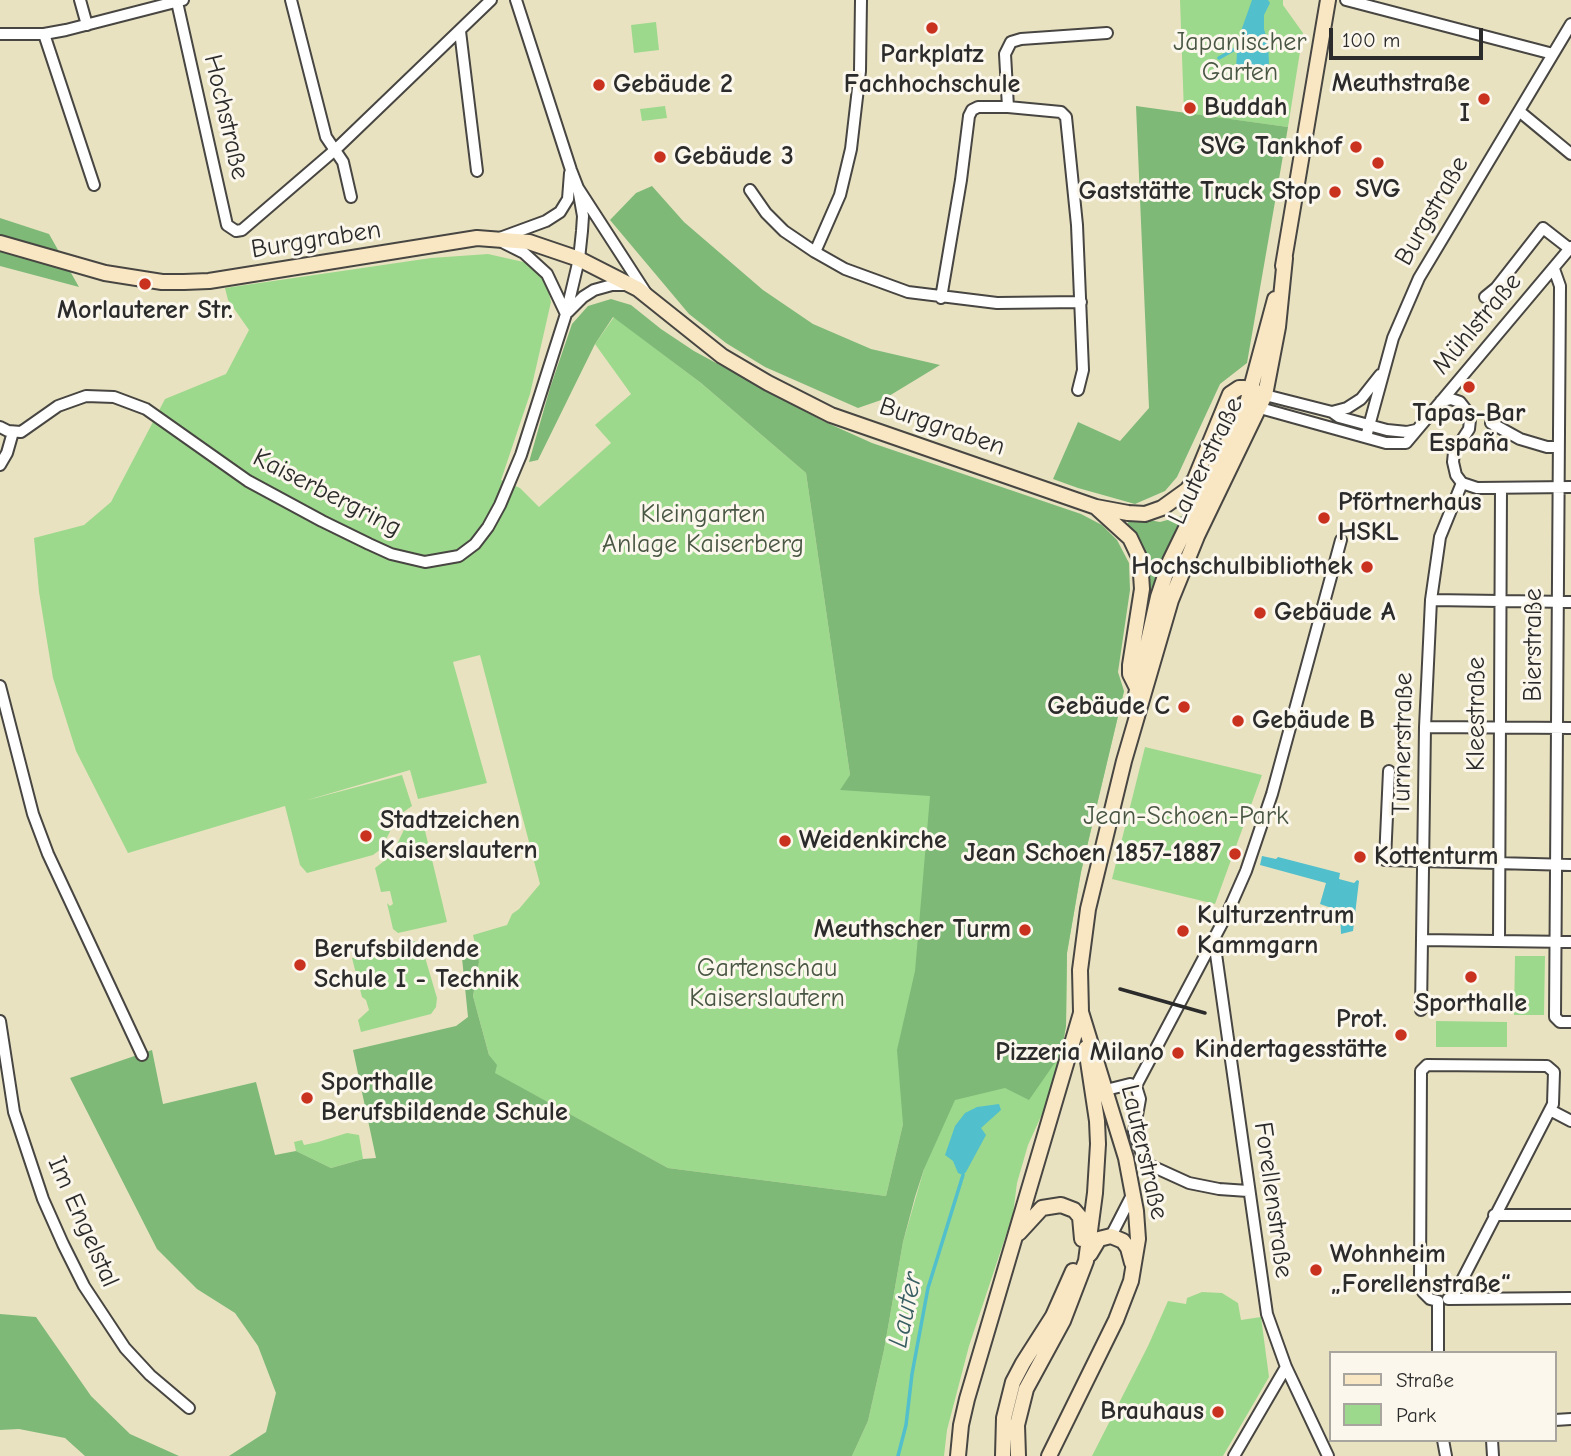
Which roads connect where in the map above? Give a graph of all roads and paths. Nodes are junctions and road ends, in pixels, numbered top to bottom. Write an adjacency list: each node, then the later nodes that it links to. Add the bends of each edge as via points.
1 (79, 0): 10 (street)
2 (291, 0): 18 (street, via 326,137)
3 (491, 0): 11 (street)
4 (516, 0): 20 (street)
5 (861, 0): 29 (street, via 851,149 840,195)
6 (1328, 0): 44 (main road, Lauterstraße)
7 (1346, 0): 15 (street)
8 (180, 1): 10 (street); 18 (street, Hochstraße, via 227,225 232,230 242,230)
9 (1571, 24): 15 (street, Burgstraße)
10 (87, 25): 14 (street)
11 (460, 32): 18 (street); 21 (street)
12 (1107, 33): 16 (street, via 1012,42 1005,54)
13 (0, 34): 14 (street)
14 (44, 34): 22 (street)
15 (1553, 54): 17 (street, Burgstraße)
16 (1008, 107): 34 (street, via 978,107 969,116); 36 (street, via 1052,109 1066,117)
17 (1519, 111): 19 (street); 40 (street, Burgstraße, via 1419,278 1397,325)
18 (335, 150): 25 (street, via 343,162)
19 (1571, 155)
20 (570, 170): 23 (street); 26 (street, Burggraben, via 568,199 560,212)
21 (477, 172)
22 (94, 185)
23 (578, 188): 30 (street, Kaiserbergring, via 583,216); 35 (street)
24 (750, 190): 29 (street, via 784,231)
25 (351, 197)
26 (497, 239): 27 (main road, Burggraben, via 477,238 209,281 162,282 105,273); 30 (main road, Burggraben, via 529,242); 37 (street, via 524,253 547,274)
27 (0, 243)
28 (1570, 248): 31 (street, Mühlstraße); 33 (street, via 1543,228)
29 (815, 251): 34 (street, via 883,284)
30 (579, 259): 32 (main road, Burggraben); 37 (street, Kaiserbergring)
31 (1553, 269): 38 (street, Bierstraße, via 1560,286); 45 (street, Mühlstraße)
32 (629, 285): 35 (main road, Burggraben); 37 (street, via 594,290)
33 (1485, 297)
34 (941, 298): 36 (street)
35 (650, 300): 59 (main road, Burggraben, via 722,356 831,415)
36 (1081, 302): 43 (street, via 1083,370)
37 (566, 314): 51 (street, Kaiserbergring, via 521,455 500,505 475,544 459,556 443,560 425,562 391,554 321,521 248,481 146,409 114,397 86,396)
38 (1559, 344): 39 (street); 41 (street, Bierstraße)
39 (1571, 344)
40 (1384, 370): 46 (street, via 1361,399); 48 (street, Burgstraße)
41 (1559, 373): 42 (street); 53 (street, Bierstraße)
42 (1571, 373)
43 (1078, 390)
44 (1256, 399): 46 (street); 52 (street, Mühlstraße); 59 (main road, Burggraben, via 1235,401 1220,418 1195,479 1175,501 1146,513); 66 (main road, Lauterstraße, via 1170,561); 71 (main road, Lauterstraße, via 1171,600)
45 (1441, 401): 50 (street, Mühlstraße); 55 (street, via 1451,398 1460,402 1470,420 1454,452 1456,475)
46 (1332, 412): 48 (street)
47 (1492, 423): 53 (street, via 1520,439)
48 (1370, 425): 50 (street, via 1395,432); 52 (street, Burgstraße)
49 (0, 426): 51 (street)
50 (1416, 430): 52 (street, Mühlstraße, via 1406,443)
51 (13, 432): 54 (street)
52 (1366, 437)
53 (1558, 447): 56 (street, Bierstraße)
54 (0, 466)
55 (1462, 483): 58 (street); 61 (street, Turnerstraße, via 1440,537)
56 (1557, 487): 57 (street); 58 (street); 63 (street, Bierstraße)
57 (1571, 487)
58 (1501, 488): 62 (street, Kleestraße)
59 (1096, 507): 66 (main road, via 1130,538 1140,559 1142,589 1130,665)
60 (1341, 540): 77 (street, via 1272,794 1246,871)
61 (1431, 600): 62 (street); 67 (street, Turnerstraße)
62 (1500, 601): 63 (street); 69 (street, Kleestraße)
63 (1557, 602): 64 (street); 68 (street, Bierstraße)
64 (1571, 602)
65 (0, 686): 86 (street, via 48,854)
66 (1136, 687): 71 (main road, Lauterstraße)
67 (1425, 727): 69 (street); 73 (street, Turnerstraße)
68 (1556, 727): 69 (street); 70 (street); 75 (street, Bierstraße)
69 (1499, 728): 74 (street, Kleestraße)
70 (1571, 728)
71 (1124, 761): 83 (main road, Lauterstraße, via 1086,918)
72 (1389, 771): 73 (street, via 1385,860)
73 (1424, 860): 74 (street); 78 (street, Turnerstraße)
74 (1500, 863): 75 (street); 79 (street, Kleestraße)
75 (1556, 865): 76 (street); 80 (street, Bierstraße)
76 (1571, 865)
77 (1214, 938): 87 (street); 91 (street, Forellenstraße)
78 (1422, 940): 79 (street); 82 (street, Turnerstraße)
79 (1499, 941): 80 (street)
80 (1556, 942): 81 (street); 85 (street, Bierstraße, via 1555,1017)
81 (1571, 942)
82 (1421, 1010)
83 (1081, 1012): 88 (main road, Lauterstraße); 95 (main road, via 1098,1130); 97 (main road, Lauterstraße)
84 (0, 1021): 106 (street, Im Engelstal, via 14,1112 24,1145 74,1265 125,1348)
85 (1565, 1022)
86 (142, 1055)
87 (1136, 1086): 88 (street); 91 (street, via 1140,1099 1134,1132 1145,1163 1189,1183)
88 (1106, 1090): 92 (main road, Lauterstraße)
89 (1550, 1110): 90 (street); 93 (street); 103 (street, via 1554,1073 1546,1066 1427,1065 1421,1071 1420,1282 1423,1292)
90 (1571, 1121)
91 (1248, 1191): 105 (street, Forellenstraße, via 1267,1314)
92 (1133, 1193): 96 (street); 100 (main road, Lauterstraße, via 1138,1239)
93 (1494, 1215): 94 (street); 101 (street)
94 (1571, 1215)
95 (1092, 1216): 98 (main road); 99 (main road)
96 (1111, 1236): 99 (main road, via 1095,1244); 100 (main road, via 1128,1248)
97 (1016, 1237): 98 (main road, via 1042,1208 1061,1205 1080,1217); 107 (main road, Lauterstraße, via 967,1399)
98 (1082, 1244): 108 (main road, via 1059,1306 1013,1382 1004,1418)
99 (1086, 1261): 109 (main road, via 1063,1321 1026,1389 1017,1425)
100 (1134, 1270): 110 (main road, Lauterstraße, via 1112,1329)
101 (1451, 1297): 102 (street); 103 (street)
102 (1571, 1298)
103 (1438, 1301): 104 (street)
104 (1438, 1351)
105 (1286, 1367): 111 (street); 112 (street, Forellenstraße)
106 (189, 1408)
107 (958, 1456)
108 (1003, 1456)
109 (1018, 1456)
110 (1049, 1456)
111 (1234, 1456)
112 (1328, 1456)

